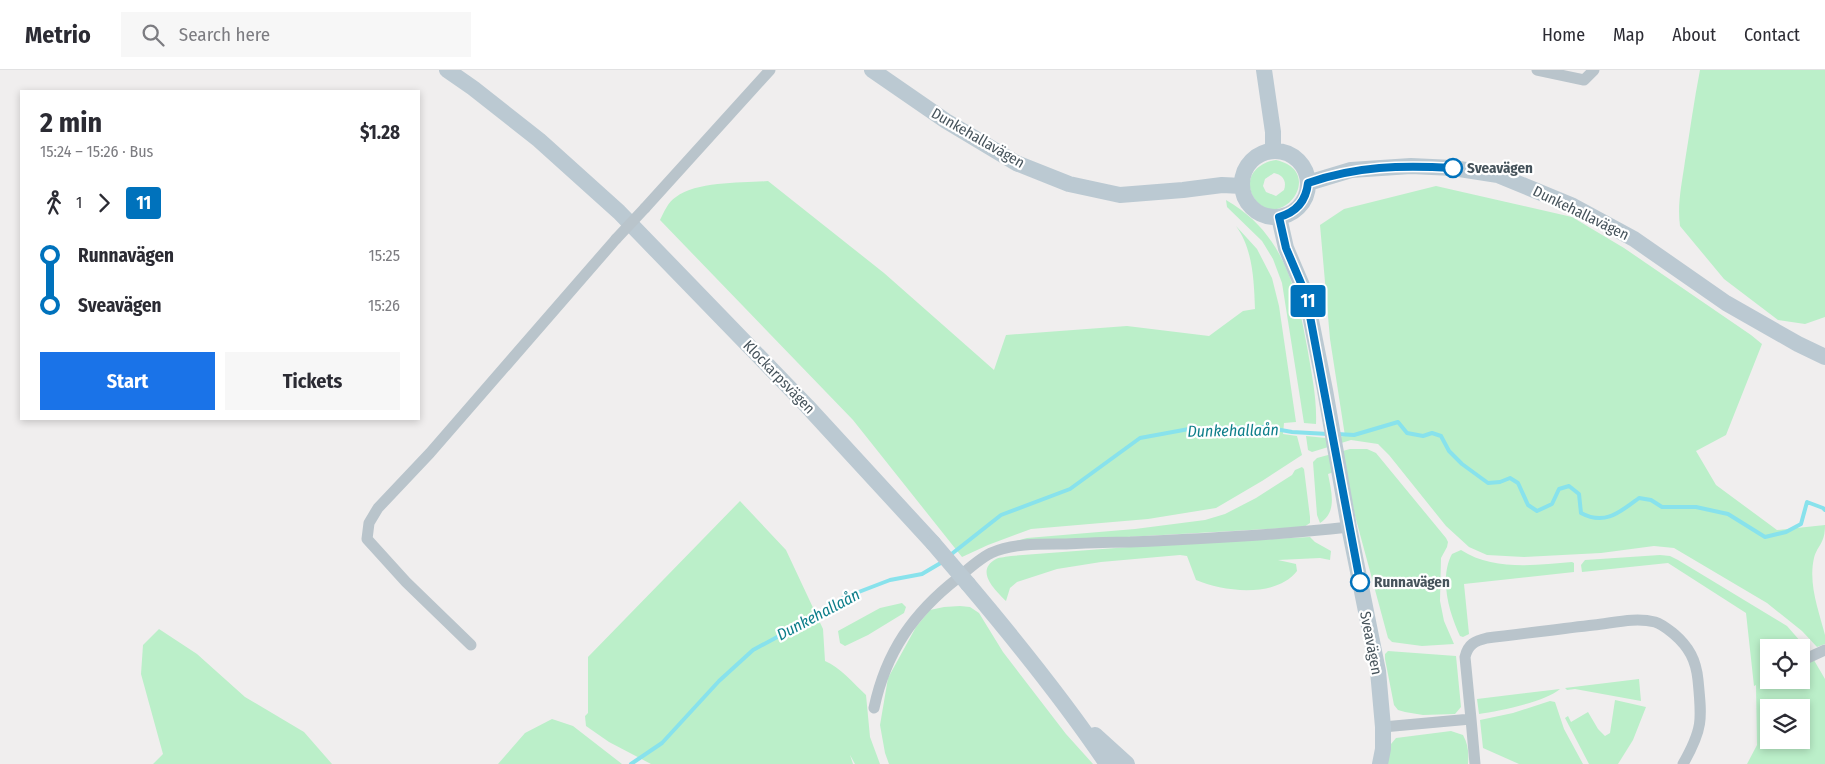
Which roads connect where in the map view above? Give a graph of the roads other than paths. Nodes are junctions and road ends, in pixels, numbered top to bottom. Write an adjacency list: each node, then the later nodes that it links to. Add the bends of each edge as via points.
1 (447, 70): 17 (street, Klockarpsvägen, bridge, via 539,140 619,212 807,406 933,543 1032,660)
2 (770, 70): 13 (street, bridge, via 616,239 430,453 378,508 369,523 368,540 382,557)
3 (872, 70): 9 (street, Dunkehallavägen, via 946,121 1016,163 1069,184 1120,195)
4 (1264, 70): 7 (street)
5 (1537, 70): 6 (street, via 1584,80)
6 (1594, 70)
7 (1274, 151): 8 (street, via 1295,158 1302,165); 9 (street, via 1256,157 1250,163)
8 (1308, 183): 10 (street, via 1301,204); 11 (street, Dunkehallavägen, via 1351,170 1411,166 1498,175 1573,206 1634,239 1726,303)
9 (1242, 186): 10 (street, via 1253,208)
10 (1279, 217): 12 (street, Sveavägen, via 1286,248 1306,295)
11 (1825, 357)
12 (1348, 527): 16 (street, via 1160,541 1039,544 992,553 927,605 906,630 881,680); 19 (street, Sveavägen, via 1378,670)
13 (471, 645)
14 (1825, 650): 15 (street)
15 (1810, 658)
16 (874, 708)
17 (1076, 718): 21 (street); 22 (street)
18 (1471, 719): 19 (street); 24 (street); 25 (street, via 1465,657 1474,642 1642,620 1657,623 1683,642 1696,664 1700,730)
19 (1383, 727): 20 (street, Sveavägen)
20 (1381, 756): 23 (street)
21 (1107, 764)
22 (1127, 764)
23 (1376, 764)
24 (1475, 764)
25 (1683, 764)

